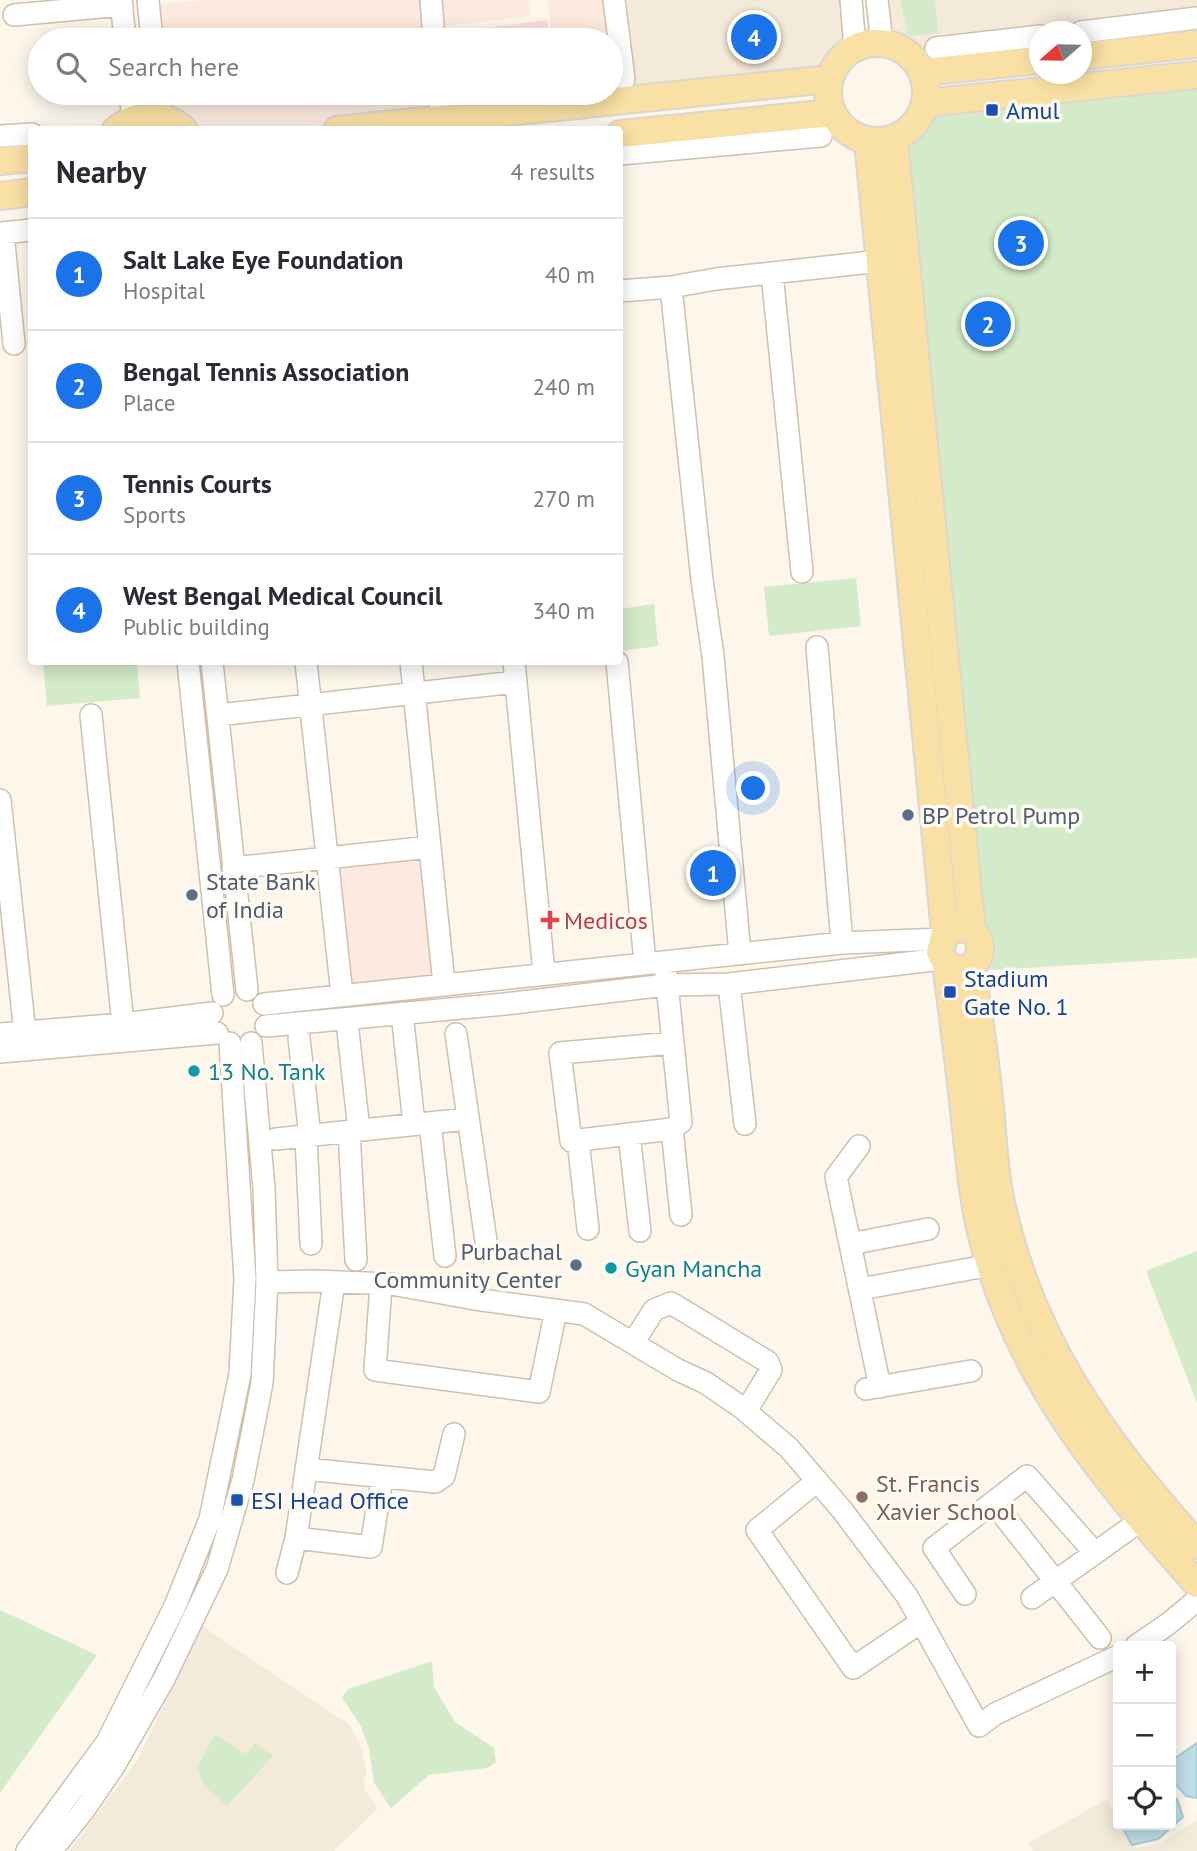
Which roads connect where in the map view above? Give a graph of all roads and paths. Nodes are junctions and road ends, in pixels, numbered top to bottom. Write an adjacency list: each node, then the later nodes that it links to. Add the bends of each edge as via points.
1 (149, 0): 10 (street)
2 (431, 0): 11 (street)
3 (614, 0): 12 (street)
4 (851, 0): 17 (street)
5 (877, 0): 15 (street)
6 (121, 2): 7 (street); 9 (street)
7 (9, 10)
8 (1197, 18): 13 (street)
9 (124, 28)
10 (151, 28)
11 (433, 28)
12 (618, 28)
13 (1092, 31)
14 (1029, 37): 18 (street)
15 (882, 43): 17 (main road); 22 (main road, via 901,49)
16 (1197, 44): 19 (main road)
17 (855, 48): 25 (main road, via 838,60)
18 (936, 48)
19 (1092, 55)
20 (1029, 61): 22 (main road)
21 (623, 71): 24 (street)
22 (924, 72): 27 (main road)
23 (1197, 75): 27 (main road)
24 (624, 79)
25 (829, 79): 26 (main road); 34 (main road)
26 (623, 100)
27 (925, 103): 40 (main road, via 918,120 905,133)
28 (157, 105): 32 (main road, via 142,116)
29 (159, 105): 35 (main road)
30 (440, 105): 33 (street)
31 (577, 105): 33 (main road)
32 (126, 114)
33 (442, 119): 36 (main road)
34 (827, 125): 38 (main road); 40 (main road, via 838,123 851,135); 41 (street)
35 (180, 126)
36 (375, 126)
37 (28, 134): 39 (street)
38 (623, 134)
39 (0, 136)
40 (881, 140): 48 (main road); 52 (main road)
41 (623, 154)
42 (28, 158): 43 (main road)
43 (0, 161)
44 (28, 192): 45 (main road)
45 (0, 196)
46 (28, 230): 47 (street)
47 (1, 233): 53 (street)
48 (880, 261): 49 (street); 52 (main road)
49 (772, 273): 50 (street); 54 (street)
50 (671, 287): 51 (street); 75 (street, via 713,656)
51 (623, 291)
52 (899, 328): 62 (main road)
53 (15, 344)
54 (802, 572)
55 (817, 647): 73 (street)
56 (188, 665): 69 (street)
57 (212, 665): 66 (street)
58 (306, 665): 64 (street)
59 (411, 665): 63 (street)
60 (617, 665): 76 (street)
61 (515, 672): 63 (street); 77 (street)
62 (934, 682): 74 (main road); 74 (main road, via 972,931 981,949 980,955)
63 (414, 693): 64 (street); 70 (street)
64 (310, 705): 66 (street); 71 (street)
65 (91, 715): 91 (street)
66 (218, 715): 68 (street)
67 (0, 800): 92 (street)
68 (227, 807): 69 (street); 72 (street)
69 (203, 809): 88 (street)
70 (430, 847): 71 (street); 79 (street)
71 (327, 859): 72 (street); 83 (street)
72 (233, 868): 82 (street)
73 (842, 943): 74 (street); 75 (street)
74 (949, 952): 80 (street); 108 (main road)
75 (740, 954): 76 (street)
76 (655, 962): 77 (street); 81 (street)
77 (544, 974): 78 (street)
78 (481, 980): 79 (street); 85 (street)
79 (444, 984): 83 (street)
80 (729, 984): 81 (street); 100 (street)
81 (666, 985): 85 (street); 96 (street)
82 (247, 990): 84 (street); 88 (street, via 232,990)
83 (334, 996): 84 (street); 87 (street)
84 (264, 1004): 89 (street)
85 (483, 1006): 86 (street)
86 (402, 1013): 87 (street); 99 (street)
87 (329, 1020): 89 (street)
88 (227, 1025): 89 (street, via 260,1036); 91 (street); 119 (street, via 264,1188); 124 (street, via 244,1234)
89 (266, 1026)
90 (348, 1031): 102 (street)
91 (123, 1032): 92 (street); 97 (street)
92 (25, 1033): 93 (street)
93 (0, 1034)
94 (456, 1034): 98 (street)
95 (299, 1038): 104 (street)
96 (673, 1043): 101 (street, via 681,1122); 106 (street, via 560,1053 571,1141)
97 (0, 1052)
98 (467, 1119): 99 (street); 115 (street)
99 (422, 1124): 102 (street); 116 (street)
100 (745, 1124)
101 (672, 1129): 103 (street); 109 (street)
102 (354, 1131): 104 (street); 117 (street)
103 (629, 1134): 106 (street); 112 (street)
104 (308, 1136): 105 (street); 113 (street)
105 (276, 1139)
106 (578, 1140): 110 (street)
107 (859, 1146): 114 (street, via 836,1177)
108 (988, 1198): 118 (main road); 130 (main road, via 1045,1334)
109 (681, 1215)
110 (588, 1229)
111 (928, 1229): 114 (street)
112 (640, 1231)
113 (311, 1244)
114 (850, 1244): 122 (street)
115 (486, 1248)
116 (445, 1256)
117 (356, 1260)
118 (991, 1265): 122 (street); 131 (main road, via 1030,1364)
119 (267, 1282): 120 (street); 125 (street)
120 (334, 1282): 121 (street); 132 (street)
121 (381, 1284): 123 (street); 123 (street, via 375,1370 539,1392)
122 (860, 1289): 127 (street, via 873,1388)
123 (556, 1310): 126 (street, via 584,1314)
124 (243, 1312): 125 (street); 150 (street, via 240,1374 210,1519)
125 (265, 1314): 150 (street, via 258,1407 217,1569 169,1671)
126 (633, 1343): 128 (street); 128 (street, via 654,1310 671,1303 768,1362 771,1370)
127 (971, 1371)
128 (746, 1411): 134 (street, via 789,1448)
129 (454, 1434): 133 (street, via 440,1480)
130 (1107, 1437): 131 (main road); 138 (main road)
131 (1086, 1453): 136 (main road)
132 (306, 1469): 133 (street); 137 (street)
133 (382, 1478): 137 (street, via 371,1547)
134 (817, 1481): 146 (street, via 907,1596); 146 (street, via 757,1530 853,1668)
135 (993, 1502): 139 (street, via 1027,1476); 141 (street); 143 (street, via 934,1548)
136 (1140, 1521): 139 (street); 142 (main road)
137 (296, 1538): 140 (street)
138 (1197, 1545)
139 (1095, 1553): 141 (street)
140 (287, 1573)
141 (1056, 1581): 144 (street); 147 (street)
142 (1197, 1584)
143 (965, 1594)
144 (1032, 1598)
145 (1197, 1600): 148 (street)
146 (921, 1622): 149 (street, via 979,1726 995,1714)
147 (1100, 1638)
148 (1144, 1641)
149 (1113, 1658)
150 (136, 1710): 151 (street); 152 (street, via 99,1788)
151 (27, 1851)
152 (51, 1851)

